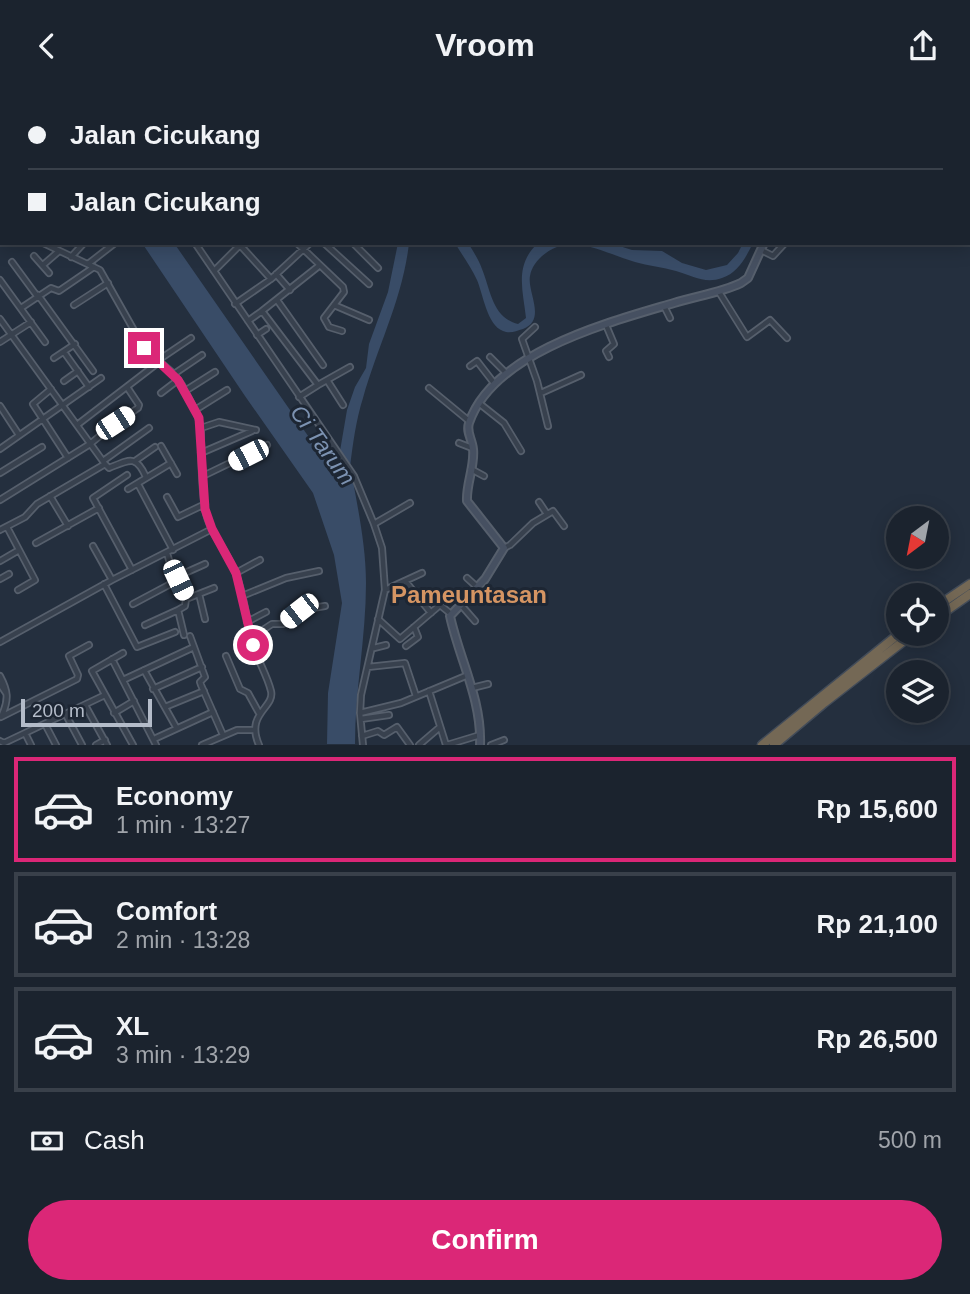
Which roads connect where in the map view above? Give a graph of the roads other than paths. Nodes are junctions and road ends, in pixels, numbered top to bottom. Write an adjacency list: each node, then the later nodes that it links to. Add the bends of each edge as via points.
1 (46, 245): 14 (street)
2 (82, 245): 16 (street)
3 (113, 245): 18 (street)
4 (196, 245): 23 (street)
5 (240, 245): 23 (street)
6 (242, 245): 26 (street)
7 (299, 245): 13 (street)
8 (308, 245): 13 (street)
9 (326, 245): 29 (street)
10 (355, 245): 22 (street)
11 (783, 245): 12 (street, via 773,256)
12 (762, 246): 31 (street, via 748,278)
13 (303, 249): 20 (street); 25 (street)
14 (58, 252): 16 (street); 19 (street)
15 (34, 256): 19 (street)
16 (71, 257): 18 (street)
17 (12, 263): 32 (street)
18 (88, 264): 21 (street)
19 (43, 265): 24 (street)
20 (320, 265): 30 (street); 36 (street, via 344,290)
21 (94, 267): 28 (street); 32 (street, via 59,291 51,288)
22 (378, 268)
23 (214, 271): 34 (street)
24 (48, 273)
25 (276, 274): 26 (street); 30 (street)
26 (271, 279): 34 (street)
27 (0, 280): 38 (street)
28 (108, 283): 35 (street); 62 (street, via 144,348)
29 (369, 283)
30 (290, 290): 33 (street)
31 (719, 291): 37 (street); 52 (street, via 747,337 770,320)
32 (38, 296): 38 (street); 55 (street)
33 (277, 300): 39 (street); 63 (street, via 298,336)
34 (235, 304): 43 (street)
35 (74, 305)
36 (334, 305): 42 (street); 48 (street, via 324,320 333,330)
37 (664, 306): 41 (street); 45 (street)
38 (21, 308): 44 (street)
39 (262, 311): 43 (street); 77 (street)
40 (0, 319): 49 (street)
41 (670, 319)
42 (369, 320)
43 (248, 321): 50 (street)
44 (31, 322): 49 (street); 54 (street)
45 (606, 325): 59 (street); 60 (street, via 614,344 606,350)
46 (536, 327): 59 (street, via 522,339)
47 (266, 328): 50 (street)
48 (342, 331)
49 (11, 335): 53 (street); 81 (street)
50 (257, 335): 86 (street)
51 (191, 338): 62 (street)
52 (787, 338)
53 (0, 342)
54 (46, 342)
55 (75, 345): 56 (street); 67 (street)
56 (64, 352): 61 (street); 66 (street)
57 (202, 355): 70 (street)
58 (490, 357): 69 (street)
59 (529, 357): 69 (street); 85 (street)
60 (609, 357)
61 (54, 358)
62 (158, 362): 70 (street); 79 (street)
63 (323, 365)
64 (470, 366): 76 (street, via 477,361)
65 (350, 367): 74 (street)
66 (78, 371): 75 (street); 78 (street)
67 (93, 371)
68 (215, 372): 83 (street)
69 (506, 373): 76 (street)
70 (174, 374): 73 (street)
71 (582, 375): 85 (street)
72 (102, 378): 78 (street)
73 (178, 380): 83 (street); 84 (street)
74 (327, 380): 77 (street); 88 (street)
75 (64, 381)
76 (494, 383): 87 (street)
77 (318, 385): 86 (street)
78 (89, 387): 90 (street)
79 (127, 387): 94 (street); 100 (street, via 138,408)
80 (429, 388): 93 (street)
81 (51, 389): 90 (street); 92 (street, via 33,403)
82 (227, 390): 91 (street)
83 (185, 391): 91 (street)
84 (161, 393)
85 (541, 393): 95 (street)
86 (299, 397): 128 (street, via 353,474)
87 (480, 404): 93 (street); 105 (street, via 504,423)
88 (343, 405)
89 (0, 406): 98 (street)
90 (63, 406): 92 (street); 94 (street)
91 (195, 411): 97 (street)
92 (44, 420): 98 (street); 107 (street)
93 (470, 421): 104 (street)
94 (77, 425): 100 (street)
95 (548, 426)
96 (149, 428): 109 (street)
97 (201, 428): 106 (street); 106 (street, via 219,422 255,430)
98 (19, 435): 103 (street)
99 (459, 443): 104 (street)
100 (90, 444): 107 (street); 109 (street)
101 (267, 445): 115 (street)
102 (42, 447): 112 (street)
103 (0, 449)
104 (473, 449): 111 (street)
105 (521, 451)
106 (201, 453): 115 (street)
107 (68, 458): 122 (street)
108 (135, 461): 109 (street, via 109,468); 110 (street, via 158,447); 117 (street)
109 (104, 463): 120 (street)
110 (171, 463): 113 (street); 117 (street)
111 (471, 469): 116 (street); 135 (street, via 467,502)
112 (0, 473)
113 (177, 474)
114 (127, 475): 126 (street, via 94,497)
115 (203, 476): 125 (street)
116 (484, 476)
117 (146, 478): 118 (street)
118 (138, 484): 119 (street); 137 (street)
119 (128, 489)
120 (51, 496): 129 (street); 131 (street)
121 (167, 497): 125 (street, via 178,518)
122 (0, 500)
123 (539, 502): 127 (street)
124 (410, 503): 128 (street)
125 (205, 504): 132 (street)
126 (99, 508): 129 (street); 142 (street)
127 (548, 514): 130 (street, via 554,511); 135 (street)
128 (374, 524): 157 (street, via 382,548)
129 (68, 526): 133 (street)
130 (564, 526)
131 (2, 528): 136 (street)
132 (212, 529): 137 (street); 144 (street)
133 (36, 543)
134 (93, 546): 150 (street)
135 (504, 548): 154 (street)
136 (19, 550): 140 (street); 156 (street, via 35,580)
137 (173, 550): 138 (street)
138 (167, 554): 142 (street); 147 (street)
139 (260, 560): 144 (street)
140 (0, 561)
141 (205, 564): 147 (street)
142 (132, 570): 150 (street)
143 (319, 571): 160 (street, via 286,578)
144 (236, 573): 160 (street)
145 (422, 573): 151 (street)
146 (9, 574): 149 (street)
147 (176, 576): 162 (street); 163 (street)
148 (467, 578): 154 (street)
149 (0, 579)
150 (112, 580): 152 (street)
151 (406, 582): 157 (street); 169 (street)
152 (104, 584): 177 (street, via 137,647); 178 (street)
153 (970, 584): 161 (highway)
154 (477, 587): 164 (street)
155 (214, 588): 158 (street)
156 (18, 590)
157 (385, 590): 171 (street)
158 (199, 594): 162 (street); 172 (street)
159 (970, 594): 166 (highway)
160 (242, 596): 175 (street)
161 (949, 598)
162 (186, 599): 167 (street)
163 (133, 604)
164 (461, 604): 170 (street); 173 (street)
165 (325, 606): 175 (street, via 301,610 283,624 272,624 255,635)
166 (949, 609)
167 (178, 610): 174 (street); 184 (street)
168 (266, 612): 175 (street)
169 (431, 613): 170 (street, via 440,605); 176 (street)
170 (451, 614): 192 (street)
171 (378, 618): 176 (street, via 400,639); 185 (street)
172 (205, 619)
173 (475, 621)
174 (145, 625)
175 (248, 625): 212 (street, via 271,692 270,701)
176 (414, 627): 182 (street, via 418,636)
177 (175, 632)
178 (0, 642)
179 (886, 644): 243 (highway)
180 (89, 645): 208 (street, via 69,656 77,679)
181 (386, 645): 185 (street)
182 (407, 646)
183 (897, 646): 244 (highway)
184 (194, 647): 189 (street); 191 (street)
185 (373, 648): 190 (street)
186 (123, 653): 188 (street)
187 (226, 656): 212 (street, via 240,689 248,693)
188 (112, 659): 194 (street); 202 (street, via 93,673)
189 (202, 667): 198 (street); 199 (street)
190 (368, 667): 203 (street, via 405,663); 210 (street)
191 (144, 670): 194 (street); 198 (street)
192 (468, 675): 197 (street); 200 (street)
193 (0, 676): 201 (street)
194 (123, 680): 204 (street)
195 (0, 684): 201 (street)
196 (488, 684): 197 (street)
197 (471, 688): 223 (street)
198 (153, 689): 207 (street)
199 (204, 691): 207 (street); 209 (street)
200 (429, 691): 203 (street); 219 (street)
201 (7, 694): 205 (street)
202 (105, 695): 206 (street); 211 (street)
203 (416, 696): 210 (street)
204 (134, 701): 211 (street); 226 (street)
205 (8, 702): 208 (street); 215 (street)
206 (85, 705): 213 (street); 225 (street)
207 (165, 707): 218 (street)
208 (13, 711): 215 (street)
209 (214, 712): 218 (street); 222 (street)
210 (360, 712): 216 (street)
211 (114, 713): 234 (street)
212 (259, 713): 220 (street)
213 (65, 714): 217 (street); 232 (street)
214 (389, 715): 216 (street)
215 (1, 718)
216 (361, 719): 224 (street)
217 (45, 724): 221 (street); 231 (street)
218 (176, 727): 226 (street)
219 (440, 727): 239 (street); 240 (street)
220 (255, 730): 222 (street); 236 (street)
221 (25, 733): 229 (street); 230 (street)
222 (223, 735): 227 (street)
223 (481, 735): 240 (street); 241 (street)
224 (362, 736): 237 (street); 238 (street, via 378,731 384,735 397,727)
225 (106, 742): 233 (street)
226 (155, 742)
227 (214, 742): 235 (street)
228 (502, 742): 242 (street)
229 (3, 743)
230 (31, 744)
231 (56, 744)
232 (82, 744)
233 (96, 744)
234 (133, 744)
235 (202, 744)
236 (259, 744)
237 (363, 744)
238 (410, 744)
239 (419, 744)
240 (447, 744)
241 (480, 744)
242 (491, 744)
243 (762, 744)
244 (774, 744)

